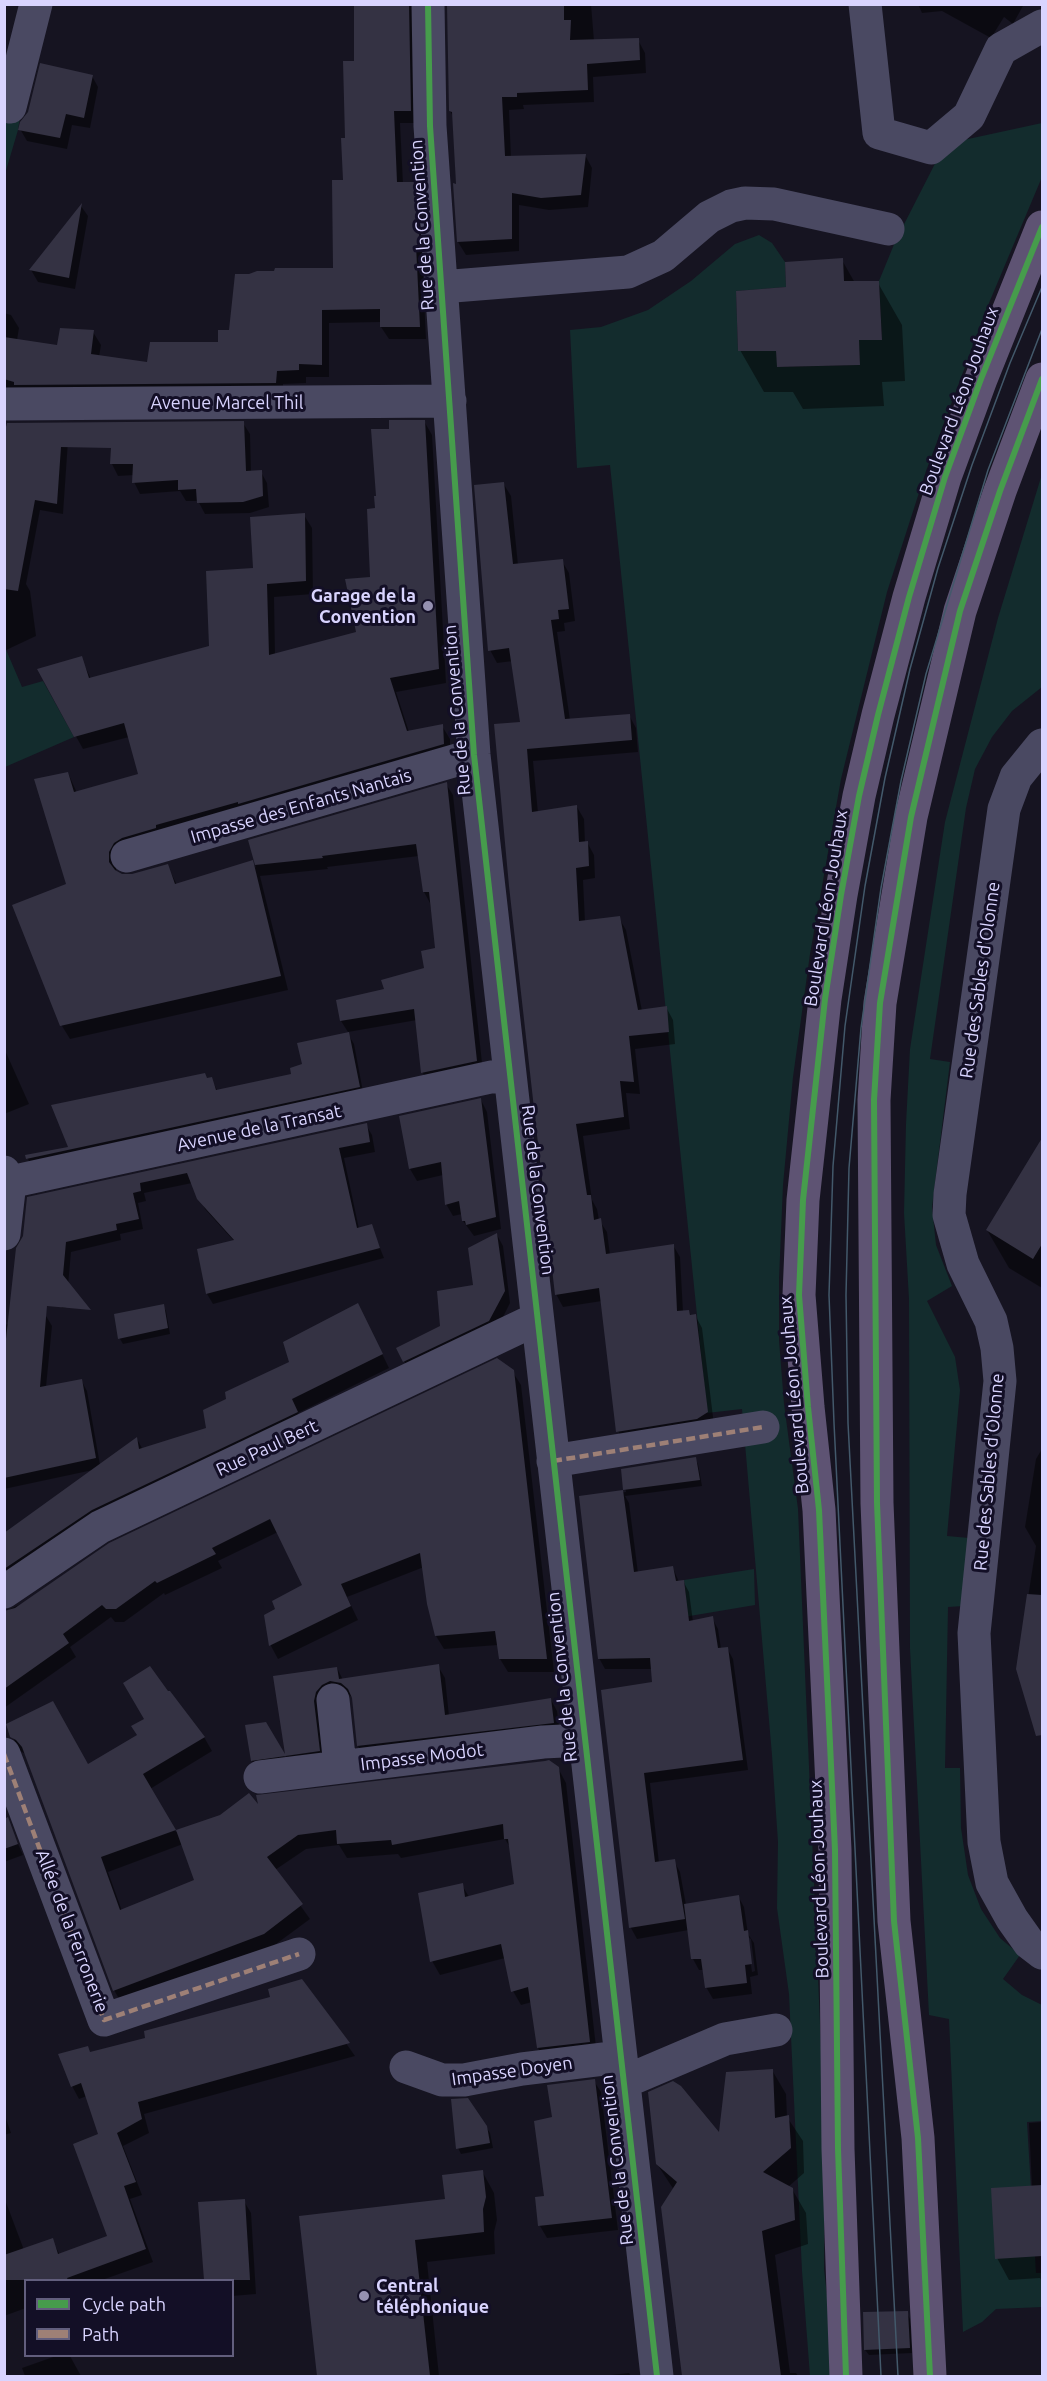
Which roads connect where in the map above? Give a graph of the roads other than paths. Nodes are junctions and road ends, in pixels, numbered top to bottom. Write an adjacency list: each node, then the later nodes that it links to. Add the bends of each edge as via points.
1 (36, 4): 5 (street)
2 (428, 4): 8 (street, Rue de la Convention, via 430,126)
3 (865, 4): 4 (street, via 879,133 931,148 969,116 1001,49)
4 (1042, 26)
5 (10, 106)
6 (1042, 228): 33 (main road, Boulevard Léon Jouhaux, via 945,477 878,716 839,906 804,1189 799,1295 819,1510 834,1839)
7 (888, 229): 8 (street, via 774,204 745,203 715,214 663,256 628,272)
8 (441, 287): 10 (street, Rue de la Convention)
9 (1042, 379): 34 (main road, via 960,611 910,817 880,1003 874,1100 877,1503 894,1921 918,2138)
10 (450, 401): 11 (street, Avenue Marcel Thil); 13 (street, Rue de la Convention)
11 (4, 404)
12 (1042, 745): 27 (street, Rue des Sables d'Olonne, via 1016,777 1004,809 949,1215 963,1264 991,1321 1000,1381 974,1633 984,1842 992,1883 1012,1920)
13 (474, 755): 14 (street, Impasse des Enfants Nantais); 15 (street, Rue de la Convention)
14 (127, 856)
15 (509, 1076): 16 (street, Avenue de la Transat); 18 (street, Rue de la Convention)
16 (7, 1177): 17 (street)
17 (4, 1234)
18 (538, 1322): 20 (street, Rue de la Convention); 21 (street, Rue Paul Bert, via 526,1324 100,1527)
19 (763, 1427): 20 (street)
20 (553, 1461): 23 (street, Rue de la Convention)
21 (4, 1592)
22 (333, 1700): 25 (street)
23 (584, 1740): 25 (street, Impasse Modot); 31 (street, Rue de la Convention)
24 (4, 1754): 28 (street, Allée de la Ferronerie, via 104,2020)
25 (339, 1766): 26 (street, Impasse Modot)
26 (260, 1777)
27 (1042, 1953)
28 (299, 1954)
29 (776, 2030): 31 (street, Impasse Doyen, via 725,2039)
30 (406, 2067): 31 (street, Impasse Doyen, via 442,2080 522,2069)
31 (622, 2070): 32 (street, Rue de la Convention)
32 (657, 2376)
33 (846, 2376)
34 (930, 2376)

